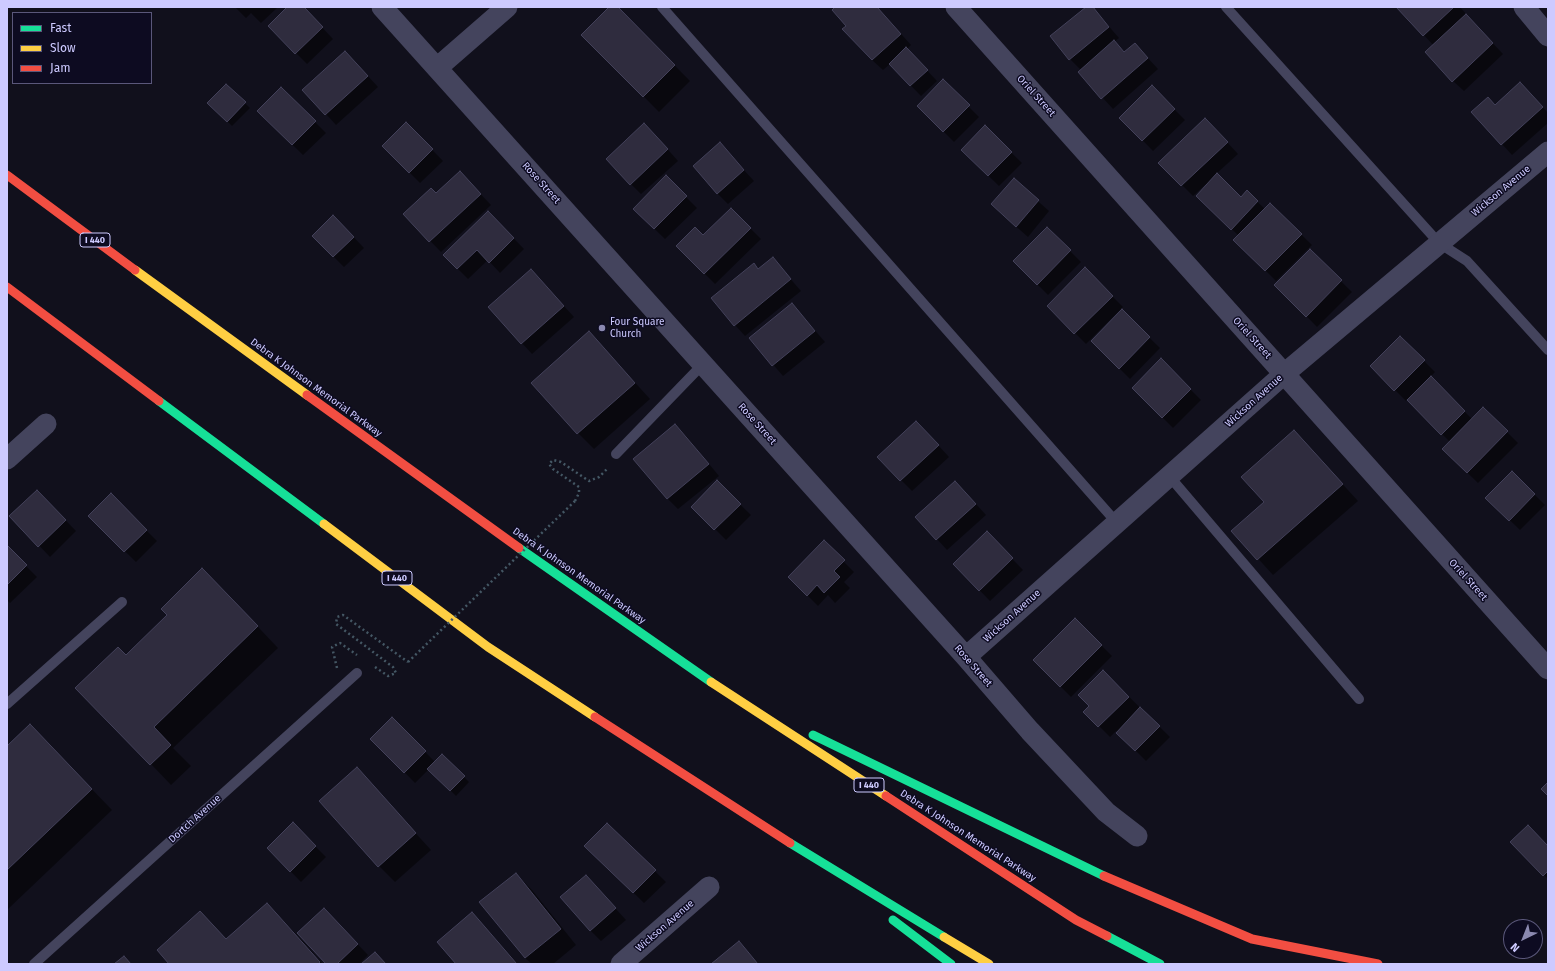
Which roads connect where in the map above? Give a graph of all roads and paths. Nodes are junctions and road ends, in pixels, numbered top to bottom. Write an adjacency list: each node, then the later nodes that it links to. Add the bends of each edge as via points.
1 (382, 7): 8 (street, Rose Street)
2 (507, 7): 8 (street)
3 (662, 7): 20 (lane)
4 (956, 7): 15 (street, Oriel Street)
5 (1226, 7): 11 (lane)
6 (1524, 7): 7 (street)
7 (1548, 36)
8 (437, 68): 14 (street, Rose Street)
9 (1548, 152): 11 (street, Wickson Avenue)
10 (7, 175): 28 (highway, Debra K Johnson Memorial Parkway / I 440, via 505,539)
11 (1439, 243): 13 (lane, via 1467,261); 15 (street, Wickson Avenue)
12 (7, 287): 34 (highway, I 440, via 488,647)
13 (1548, 350)
14 (703, 364): 17 (lane); 23 (street, Rose Street)
15 (1284, 374): 19 (street, Wickson Avenue); 25 (street, Oriel Street)
16 (46, 424): 18 (street)
17 (616, 454): 24 (path, bridge, via 610,466 599,478 589,481 561,462 553,460 549,464 553,469 579,487 575,501 408,662 343,614 337,617 336,624 393,667 396,673 388,676)
18 (7, 459)
19 (1170, 477): 20 (street, Wickson Avenue); 29 (lane)
20 (1117, 523): 23 (street, Wickson Avenue)
21 (122, 602): 30 (lane)
22 (358, 656): 27 (path, via 340,643 332,647)
23 (966, 657): 33 (street, Rose Street, via 1030,731 1106,812)
24 (370, 664)
25 (1548, 669)
26 (357, 674): 27 (lane, Dortch Avenue)
27 (342, 688): 38 (lane, Dortch Avenue)
28 (729, 694): 31 (highway); 42 (highway, Debra K Johnson Memorial Parkway / I 440, via 1076,920)
29 (1359, 698)
30 (7, 704)
31 (794, 725)
32 (808, 732): 43 (highway, via 1096,872 1252,939)
33 (1137, 836)
34 (800, 850): 36 (highway); 41 (highway, I 440)
35 (709, 887): 39 (street, Wickson Avenue)
36 (869, 902)
37 (888, 916): 40 (highway)
38 (34, 964)
39 (621, 964)
40 (951, 964)
41 (989, 964)
42 (1160, 964)
43 (1378, 964)

